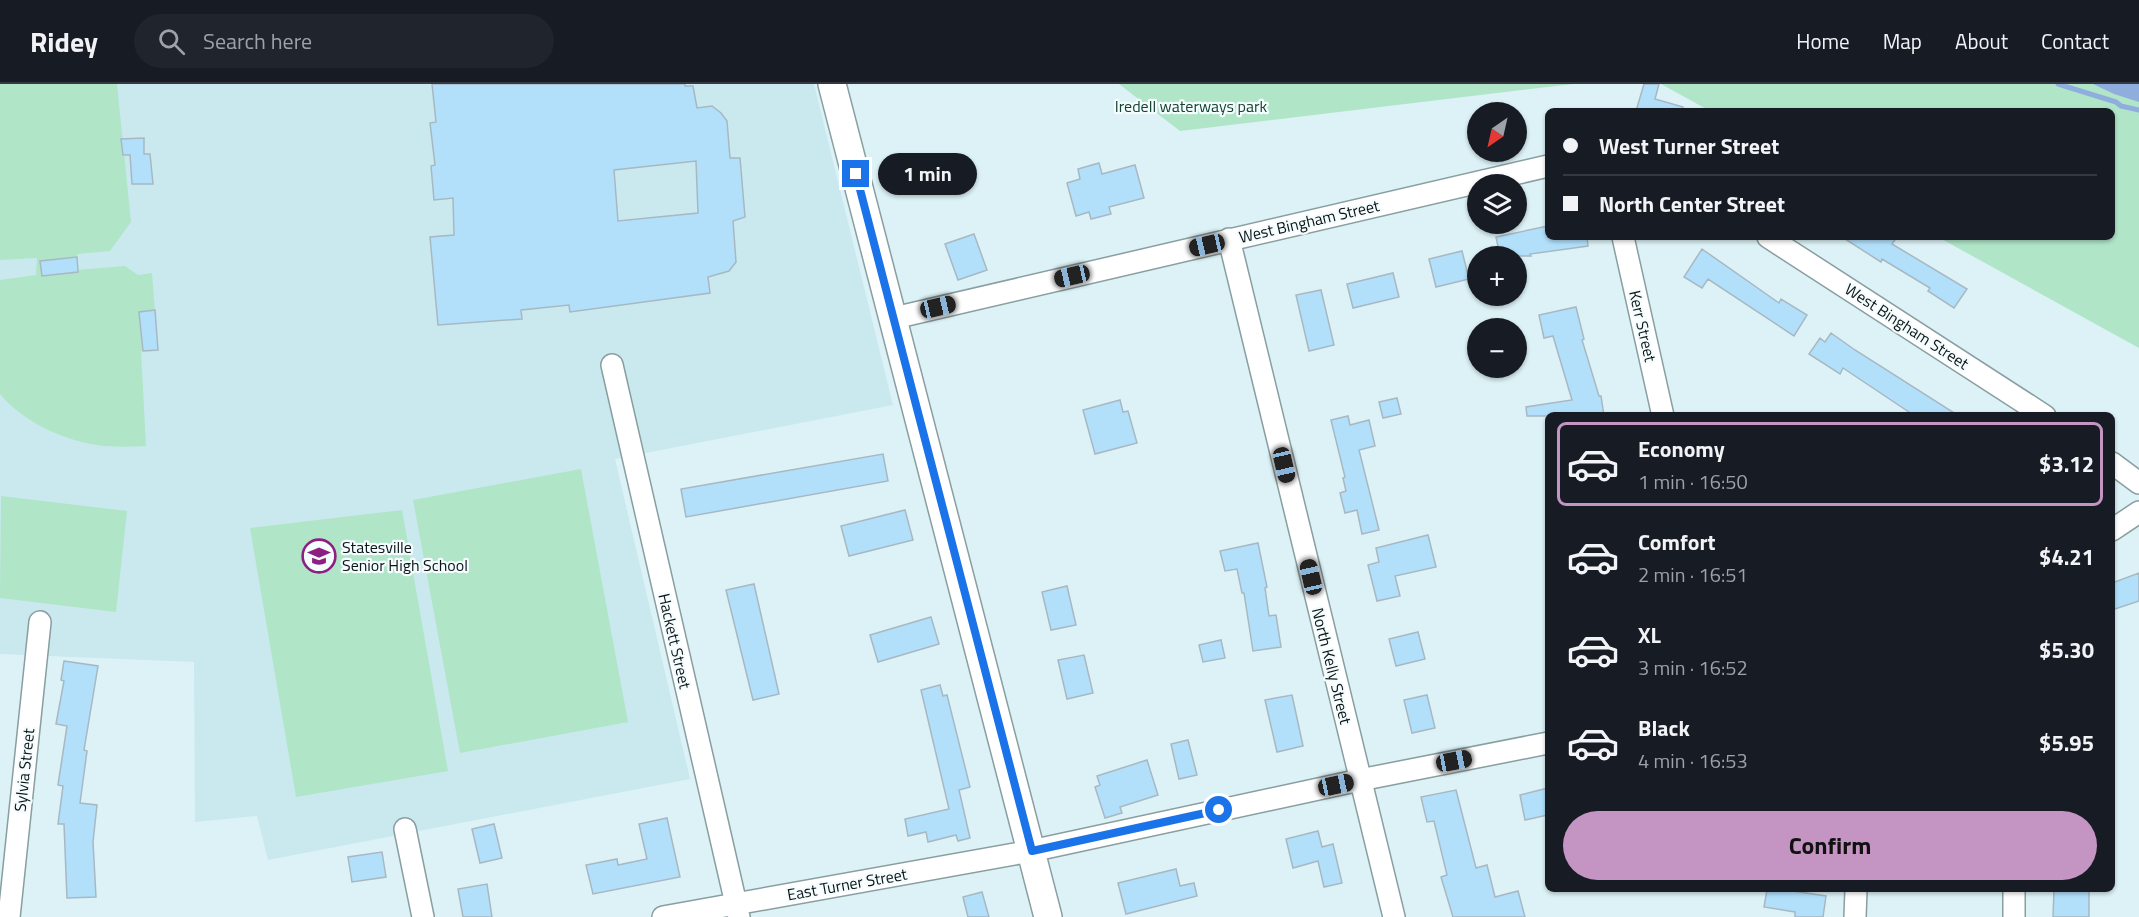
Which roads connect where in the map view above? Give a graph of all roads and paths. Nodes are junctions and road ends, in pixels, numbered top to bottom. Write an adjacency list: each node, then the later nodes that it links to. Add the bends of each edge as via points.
1 (832, 84): 6 (main road)
2 (1545, 167): 3 (street, West Bingham Street)
3 (1229, 239): 6 (street, West Bingham Street); 16 (street, North Kelly Street)
4 (1624, 240): 8 (street, Kerr Street)
5 (1773, 240): 9 (street, West Bingham Street)
6 (894, 318): 18 (main road)
7 (612, 365): 21 (street, Hackett Street)
8 (1662, 412)
9 (2040, 412)
10 (2115, 465): 11 (street)
11 (2139, 483)
12 (2139, 512): 13 (street)
13 (2115, 528)
14 (40, 622): 22 (street, Sylvia Street)
15 (1545, 744): 16 (street, East Turner Street)
16 (1360, 780): 18 (street, East Turner Street); 26 (street, North Kelly Street)
17 (405, 829): 23 (street)
18 (1032, 851): 21 (street, East Turner Street); 25 (main road)
19 (1856, 892): 27 (street)
20 (2014, 892): 28 (street)
21 (737, 911): 24 (street, East Turner Street)
22 (9, 917)
23 (423, 917)
24 (663, 917)
25 (1048, 917)
26 (1394, 917)
27 (1855, 917)
28 (2014, 917)

